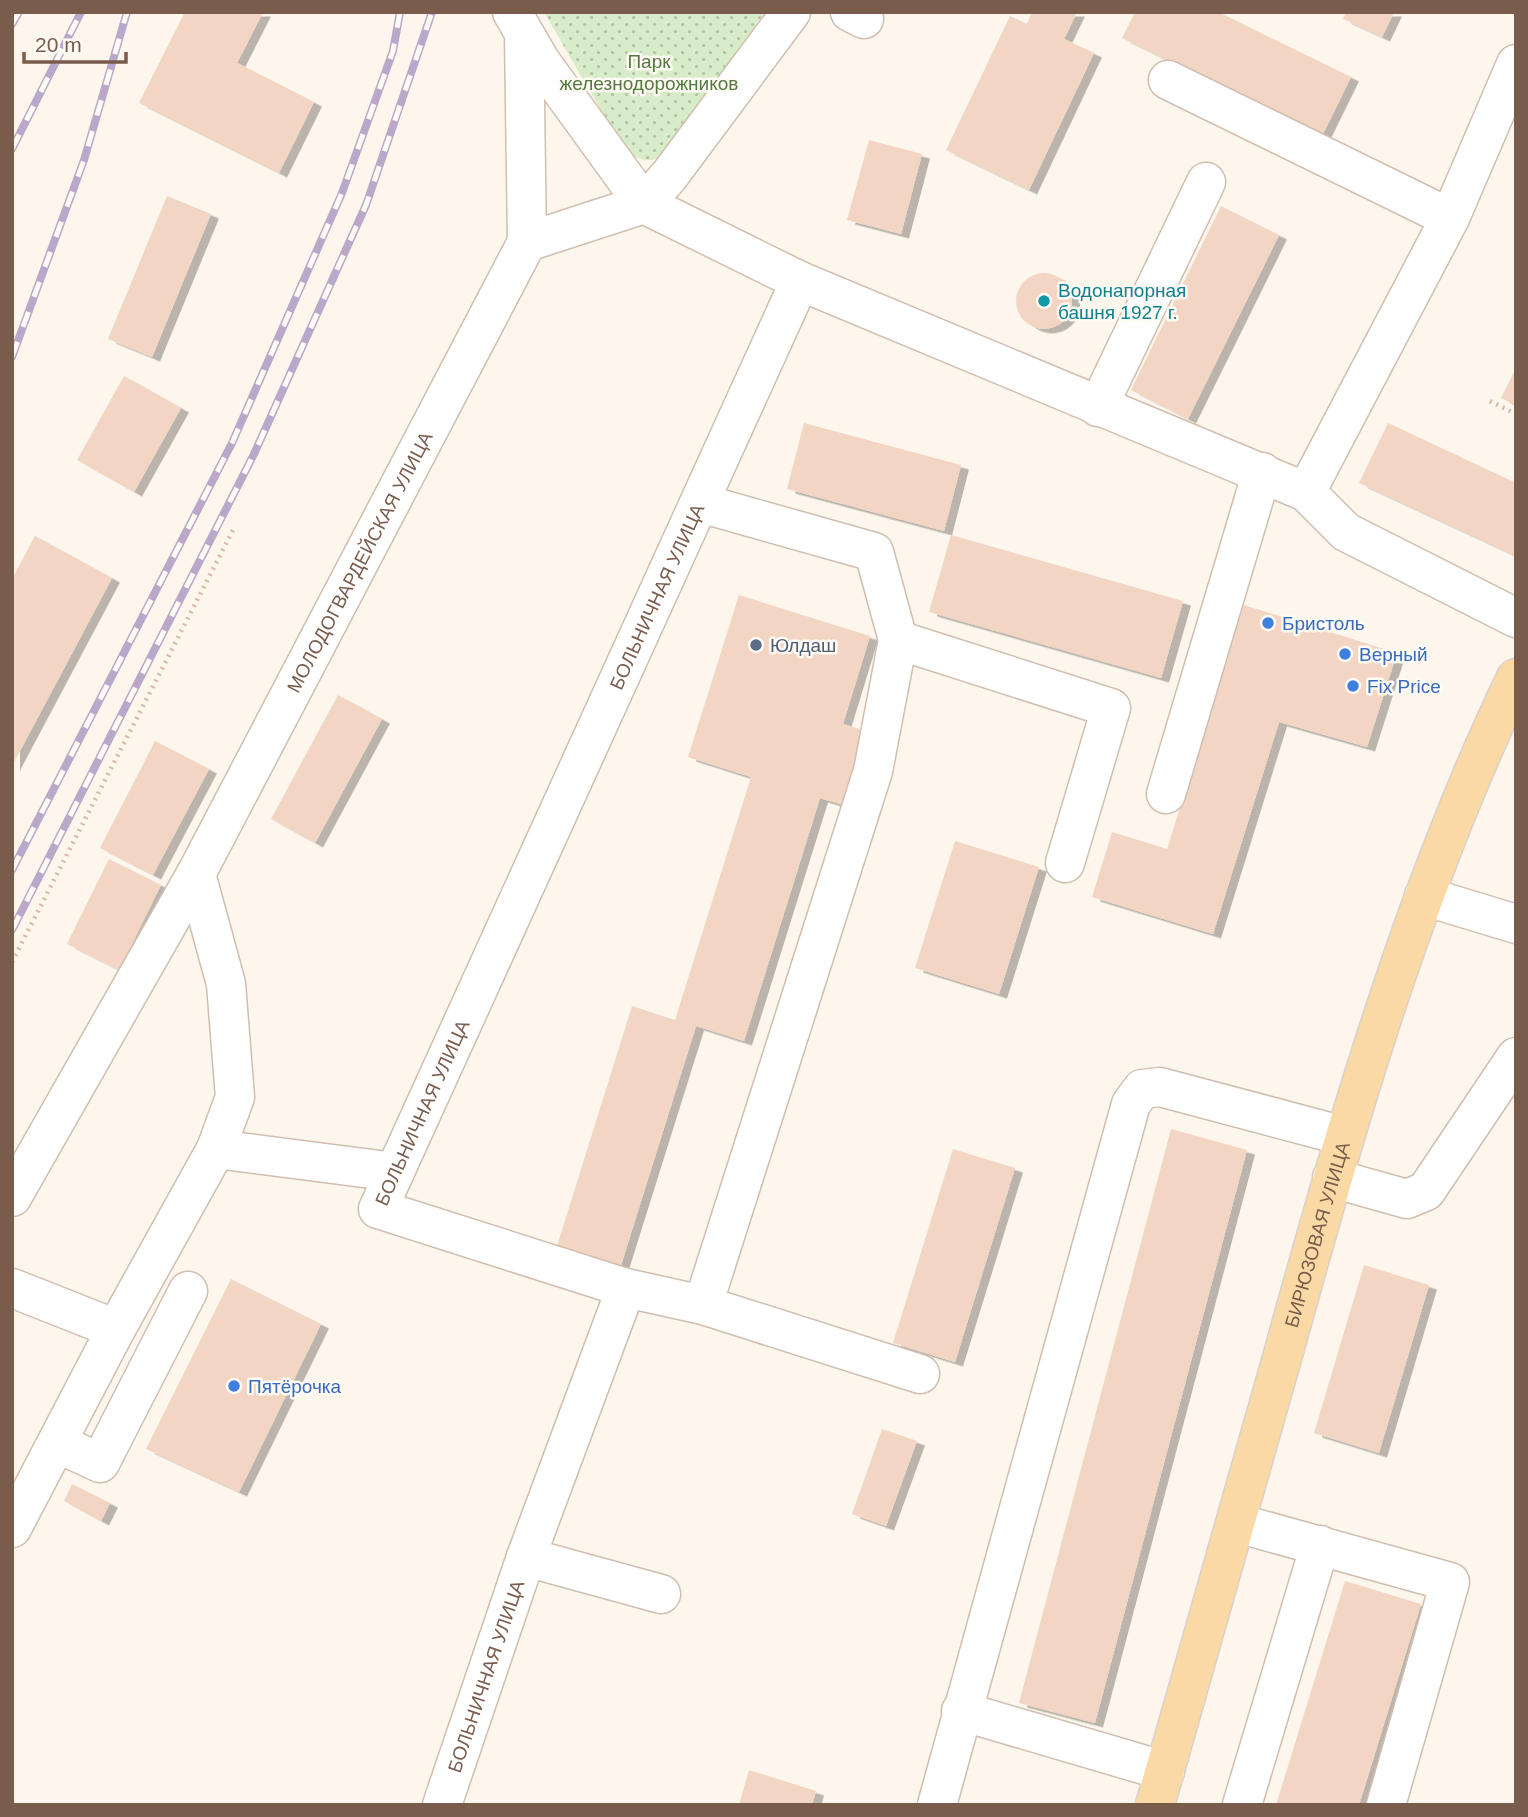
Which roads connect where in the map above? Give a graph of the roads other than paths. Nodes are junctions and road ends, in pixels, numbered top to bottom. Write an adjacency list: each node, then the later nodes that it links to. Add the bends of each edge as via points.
1 (791, 12): 6 (street)
2 (518, 22): 6 (street, via 541,62); 8 (street)
3 (1516, 64): 7 (street)
4 (1168, 80): 7 (street)
5 (1206, 182): 10 (street)
6 (644, 204): 8 (street); 9 (street)
7 (1450, 218): 12 (street)
8 (527, 242): 19 (street, МОЛОДОГВАРДЕЙСКАЯ УЛИЦА)
9 (800, 281): 10 (street); 13 (street, БОЛЬНИЧНАЯ УЛИЦА)
10 (1098, 407): 11 (street)
11 (1262, 472): 12 (street); 17 (street)
12 (1306, 492): 14 (street, via 1346,531)
13 (700, 503): 15 (street, via 874,552); 25 (street, БОЛЬНИЧНАЯ УЛИЦА)
14 (1516, 618)
15 (898, 640): 18 (street, via 1111,708); 31 (street, via 873,771)
16 (1516, 678): 20 (main road, БИРЮЗОВАЯ УЛИЦА, via 1489,732)
17 (1166, 794)
18 (1065, 863)
19 (197, 874): 24 (street, via 226,984 235,1097); 27 (street, МОЛОДОГВАРДЕЙСКАЯ УЛИЦА)
20 (1424, 896): 21 (street); 23 (main road, БИРЮЗОВАЯ УЛИЦА)
21 (1516, 924)
22 (1516, 1057): 26 (street, via 1426,1191 1407,1199)
23 (1344, 1136): 26 (main road, БИРЮЗОВАЯ УЛИЦА); 40 (street, via 1160,1087 1142,1089 1131,1104)
24 (216, 1149): 25 (street); 32 (street)
25 (395, 1172): 29 (street, БОЛЬНИЧНАЯ УЛИЦА, via 378,1209)
26 (1332, 1178): 35 (main road, БИРЮЗОВАЯ УЛИЦА)
27 (12, 1197)
28 (12, 1287): 32 (street)
29 (626, 1288): 31 (street); 38 (street, БОЛЬНИЧНАЯ УЛИЦА)
30 (188, 1291): 34 (street, via 100,1463)
31 (703, 1305): 33 (street)
32 (116, 1329): 34 (street)
33 (920, 1374)
34 (57, 1443): 36 (street)
35 (1237, 1523): 37 (street); 41 (main road, БИРЮЗОВАЯ УЛИЦА)
36 (12, 1528)
37 (1320, 1545): 44 (street); 45 (street, via 1450,1583)
38 (526, 1557): 39 (street); 42 (street, БОЛЬНИЧНАЯ УЛИЦА)
39 (661, 1594)
40 (961, 1711): 41 (street); 43 (street)
41 (1160, 1788)
42 (442, 1805)
43 (937, 1805)
44 (1242, 1805)
45 (1386, 1805)

